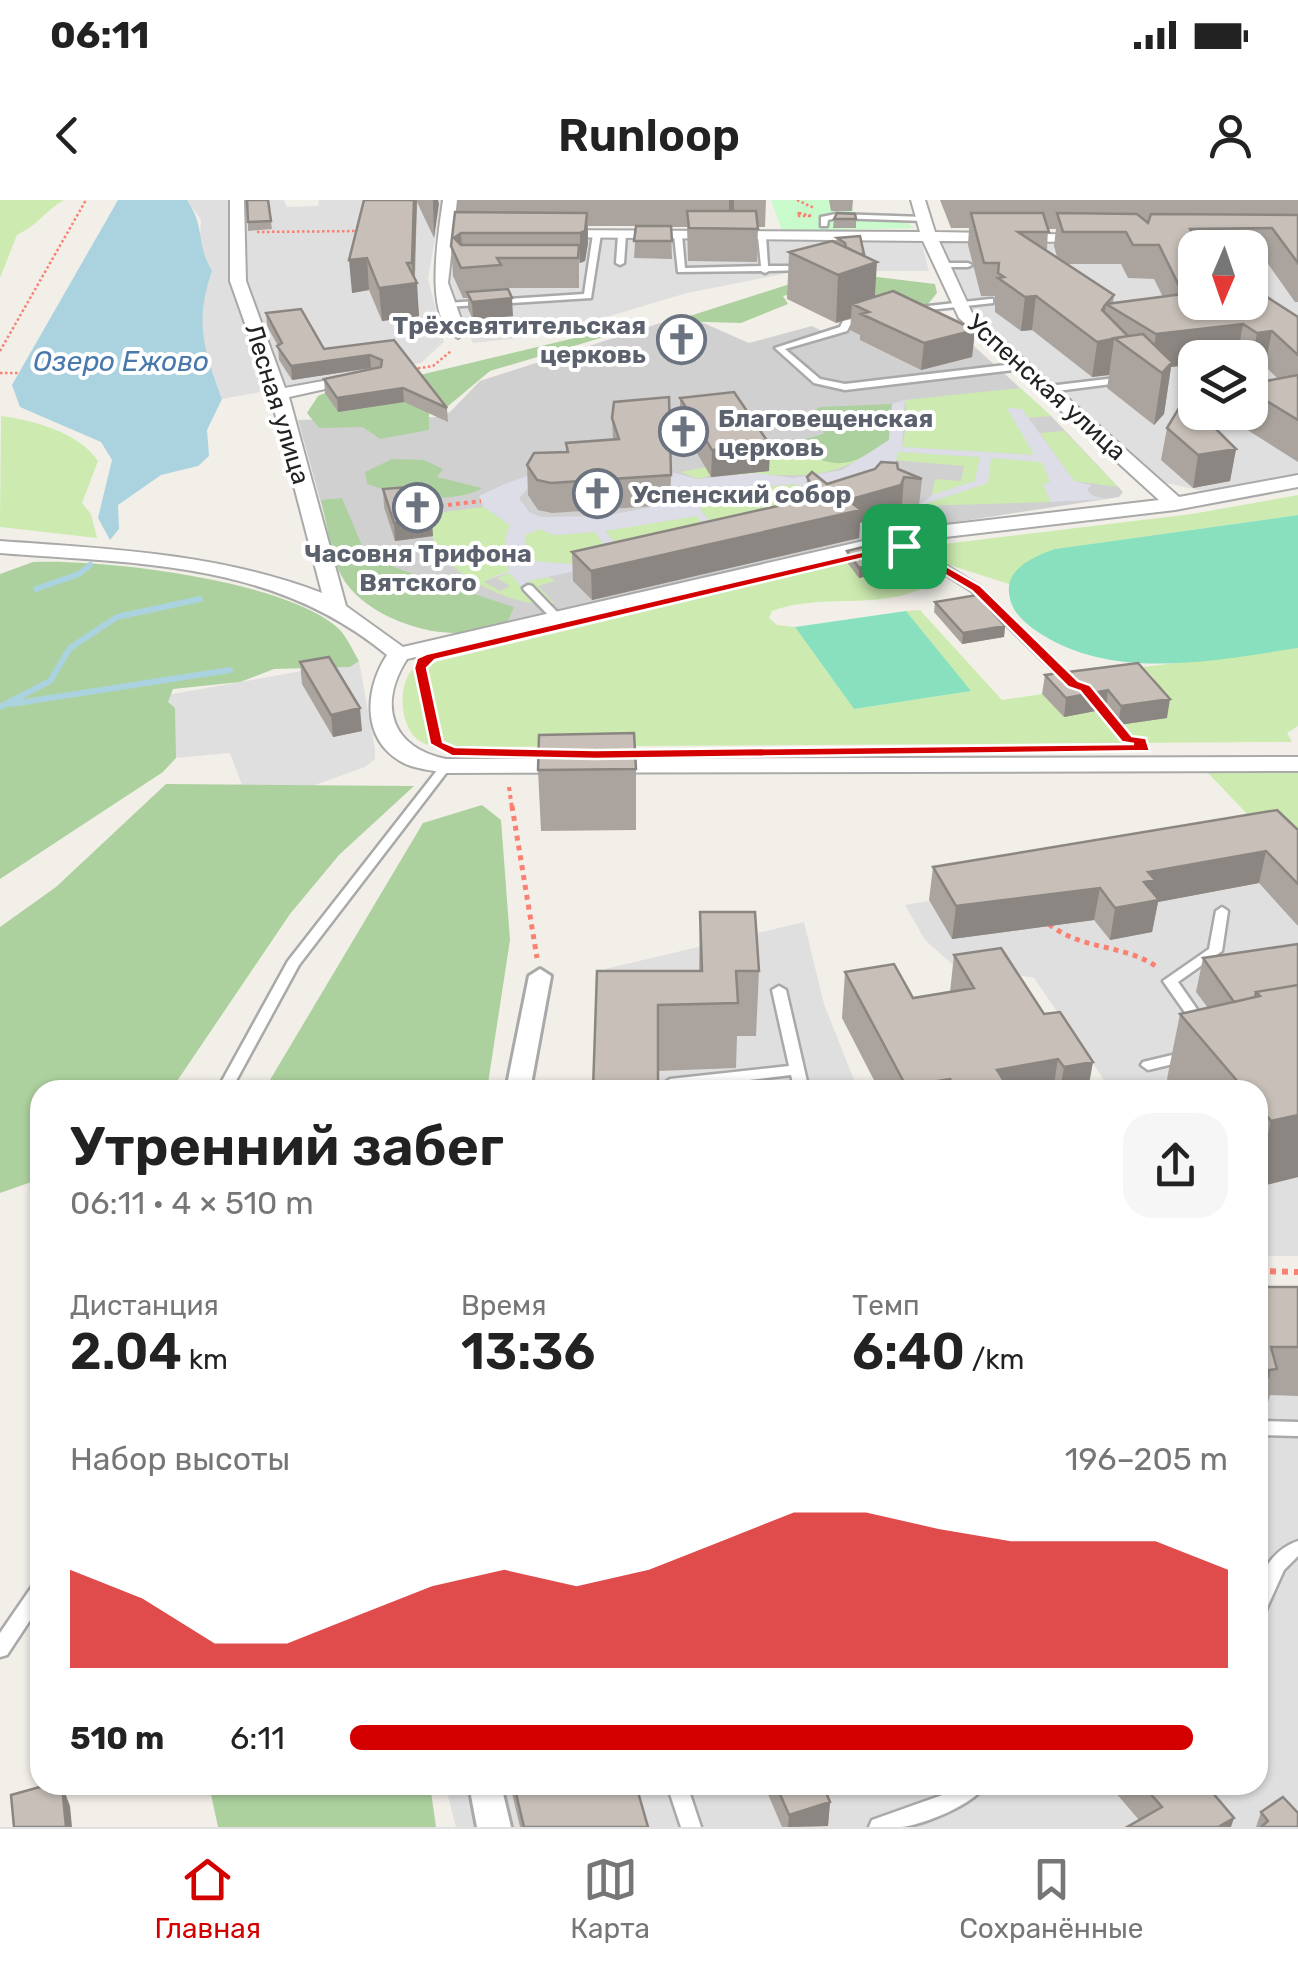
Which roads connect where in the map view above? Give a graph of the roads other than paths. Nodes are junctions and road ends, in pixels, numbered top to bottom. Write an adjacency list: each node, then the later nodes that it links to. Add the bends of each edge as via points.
1 (237, 200): 32 (street, Лесная улица, via 238,281)
2 (450, 200): 24 (street, via 452,233 440,283)
3 (918, 200): 5 (street, Успенская улица)
4 (1000, 222): 11 (lane)
5 (926, 228): 10 (street); 11 (street); 14 (street, Успенская улица)
6 (538, 234): 7 (street)
7 (597, 234): 8 (street); 18 (lane)
8 (622, 234): 9 (street); 13 (lane)
9 (678, 235): 10 (street, via 736,229); 19 (lane, via 681,270)
10 (762, 236): 19 (lane)
11 (1007, 237): 12 (street)
12 (1118, 238)
13 (620, 262)
14 (942, 265): 15 (lane); 23 (street, Успенская улица)
15 (968, 265)
16 (815, 268): 19 (lane)
17 (576, 269): 18 (lane)
18 (593, 269): 21 (lane, via 588,296)
19 (765, 271)
20 (516, 284): 21 (lane)
21 (523, 300): 24 (lane)
22 (990, 301): 23 (lane)
23 (959, 304): 25 (lane); 28 (street, Успенская улица)
24 (447, 306): 27 (street)
25 (901, 311)
26 (882, 314): 28 (lane, via 778,348 817,381 844,387)
27 (458, 333)
28 (1022, 366): 31 (street, Успенская улица)
29 (372, 377): 32 (street)
30 (1137, 378): 31 (lane)
31 (1050, 389): 34 (street, Успенская улица)
32 (279, 394): 40 (street, Лесная улица)
33 (1298, 481): 34 (street)
34 (1175, 504): 36 (street)
35 (905, 510): 36 (lane)
36 (946, 530): 37 (street)
37 (898, 540): 41 (street); 43 (lane, via 976,589)
38 (0, 547): 40 (street, via 250,576)
39 (528, 588): 41 (lane)
40 (336, 607): 42 (street)
41 (556, 618): 42 (street)
42 (400, 654): 44 (street, via 382,681 388,733 408,756)
43 (1073, 684)
44 (443, 757): 45 (street); 53 (lane, via 293,964)
45 (1298, 764)
46 (1222, 911): 49 (lane, via 1216,951 1170,981)
47 (540, 976): 54 (street)
48 (779, 990): 52 (lane)
49 (1209, 1036)
50 (1201, 1054): 51 (lane)
51 (1148, 1065)
52 (794, 1070): 55 (lane); 56 (lane)
53 (229, 1080)
54 (520, 1080)
55 (705, 1080)
56 (798, 1080)
57 (1268, 1428): 58 (lane)
58 (1298, 1429)
59 (1298, 1548): 60 (lane, via 1288,1552)
60 (1268, 1584)
61 (30, 1605): 62 (lane)
62 (0, 1649)
63 (486, 1795): 66 (street)
64 (680, 1795): 67 (lane)
65 (962, 1795): 68 (lane)
66 (494, 1827)
67 (691, 1827)
68 (879, 1827)

